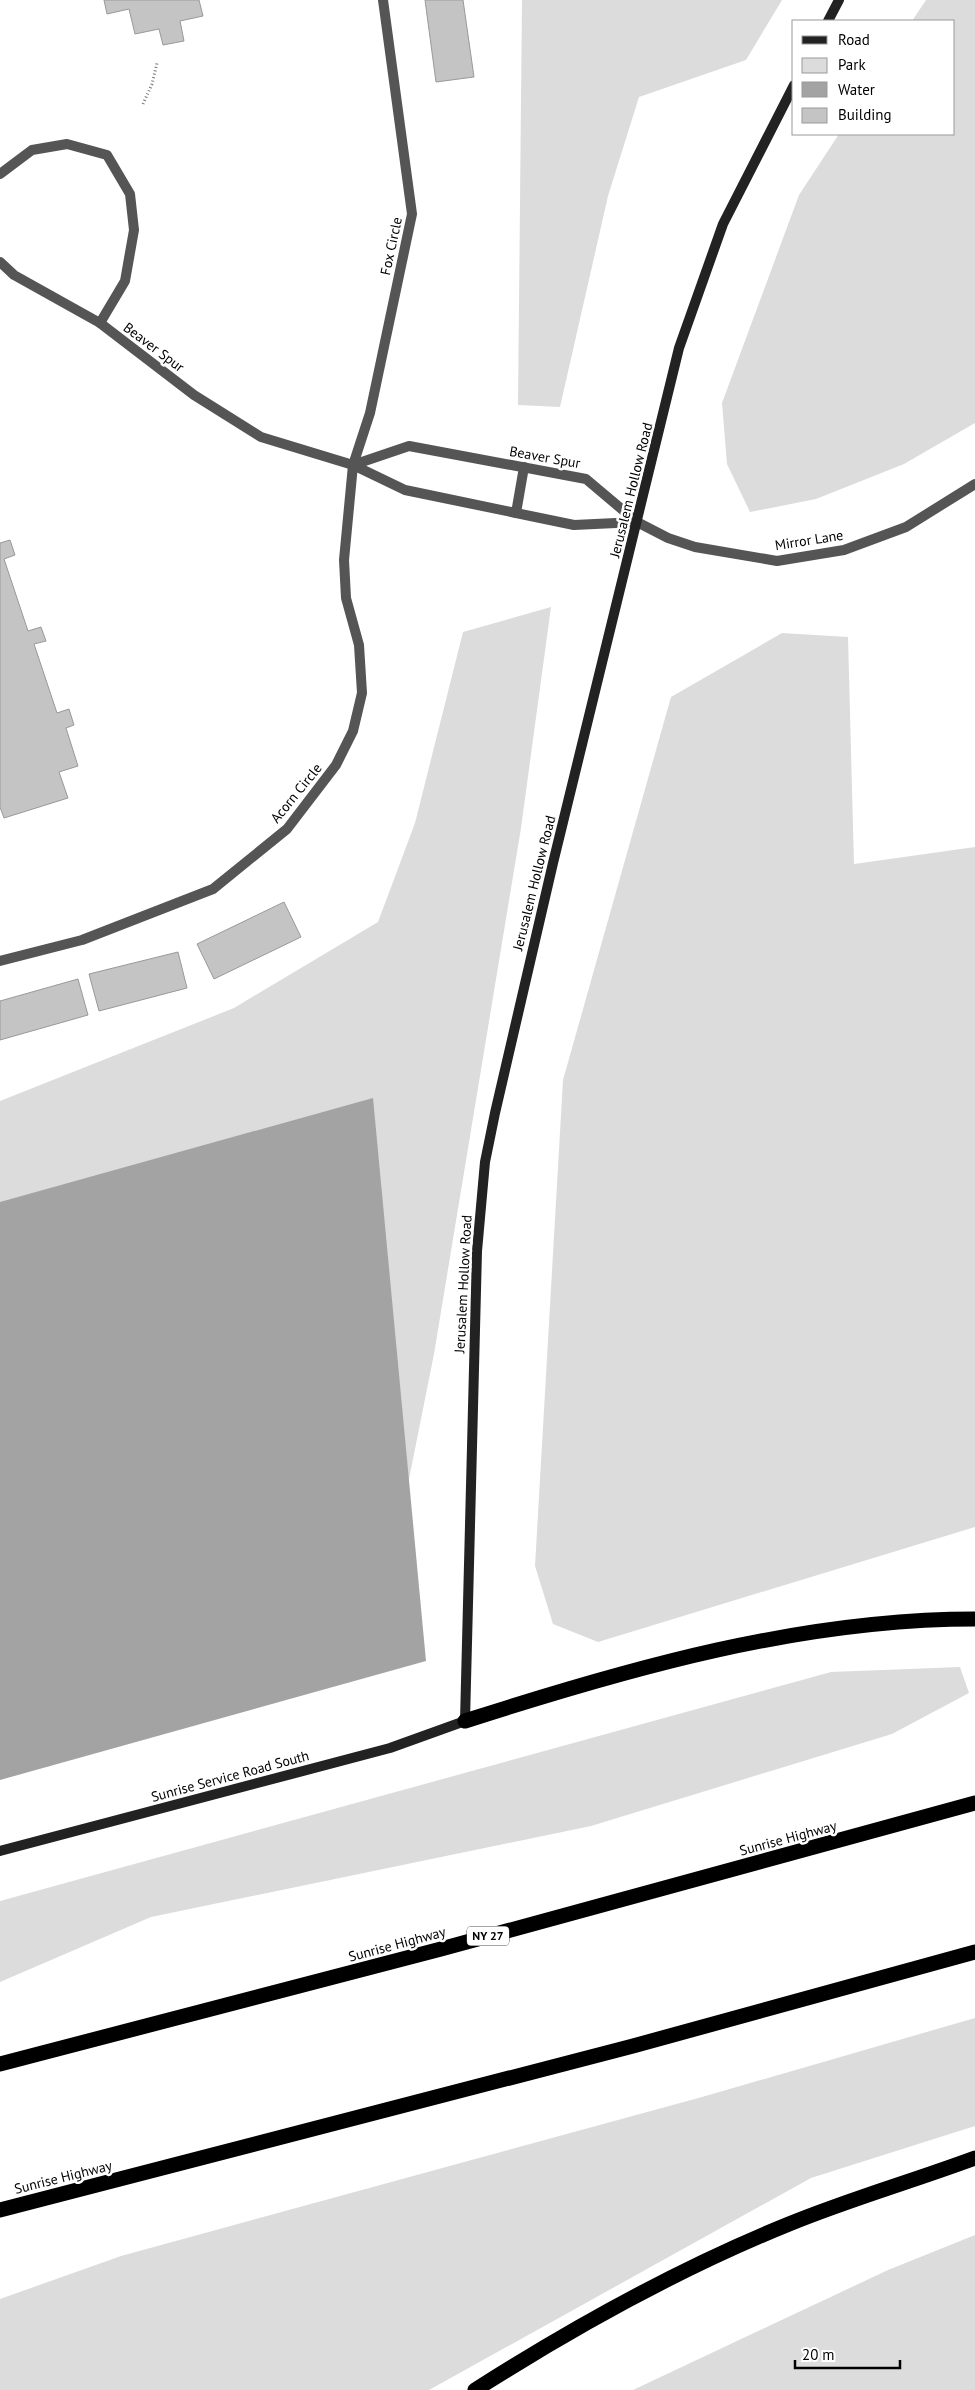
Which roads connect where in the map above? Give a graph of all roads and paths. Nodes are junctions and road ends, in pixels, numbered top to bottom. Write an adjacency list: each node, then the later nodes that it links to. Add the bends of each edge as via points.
1 (383, 0): 10 (street, Fox Circle, via 412,214 370,413)
2 (839, 0): 3 (street)
3 (829, 20)
4 (157, 63): 6 (path)
5 (792, 90): 14 (street, Jerusalem Hollow Road, via 744,180 704,272 679,348)
6 (143, 104)
7 (0, 174): 9 (street, via 32,150 67,144 106,155 130,194 134,230 125,281)
8 (0, 262): 9 (street, Beaver Spur, via 14,275)
9 (100, 323): 10 (street, Beaver Spur, via 194,394 261,437)
10 (354, 465): 11 (street, Beaver Spur, via 409,446); 13 (street, Beaver Spur, via 405,490); 15 (street, Acorn Circle, via 344,560 346,598 358,645 362,693 352,731 336,765 287,829 213,889 82,940)
11 (524, 467): 13 (street); 14 (street, Beaver Spur, via 586,479)
12 (975, 484): 14 (street, Mirror Lane, via 906,527 844,550 777,561 695,547)
13 (516, 512): 14 (street, Beaver Spur, via 574,525)
14 (637, 522): 17 (street, Jerusalem Hollow Road, via 504,1065 486,1162 474,1312)
15 (0, 961)
16 (975, 1619): 17 (highway, via 868,1624 773,1638 567,1688)
17 (465, 1721): 19 (street, Sunrise Service Road South, via 390,1748)
18 (975, 1803): 21 (highway, Sunrise Highway / NY 27, via 441,1949)
19 (0, 1851)
20 (975, 1952): 23 (highway, Sunrise Highway, via 624,2049)
21 (0, 2064)
22 (975, 2158): 24 (highway, via 859,2197 736,2247 570,2332)
23 (0, 2210)
24 (475, 2390)

